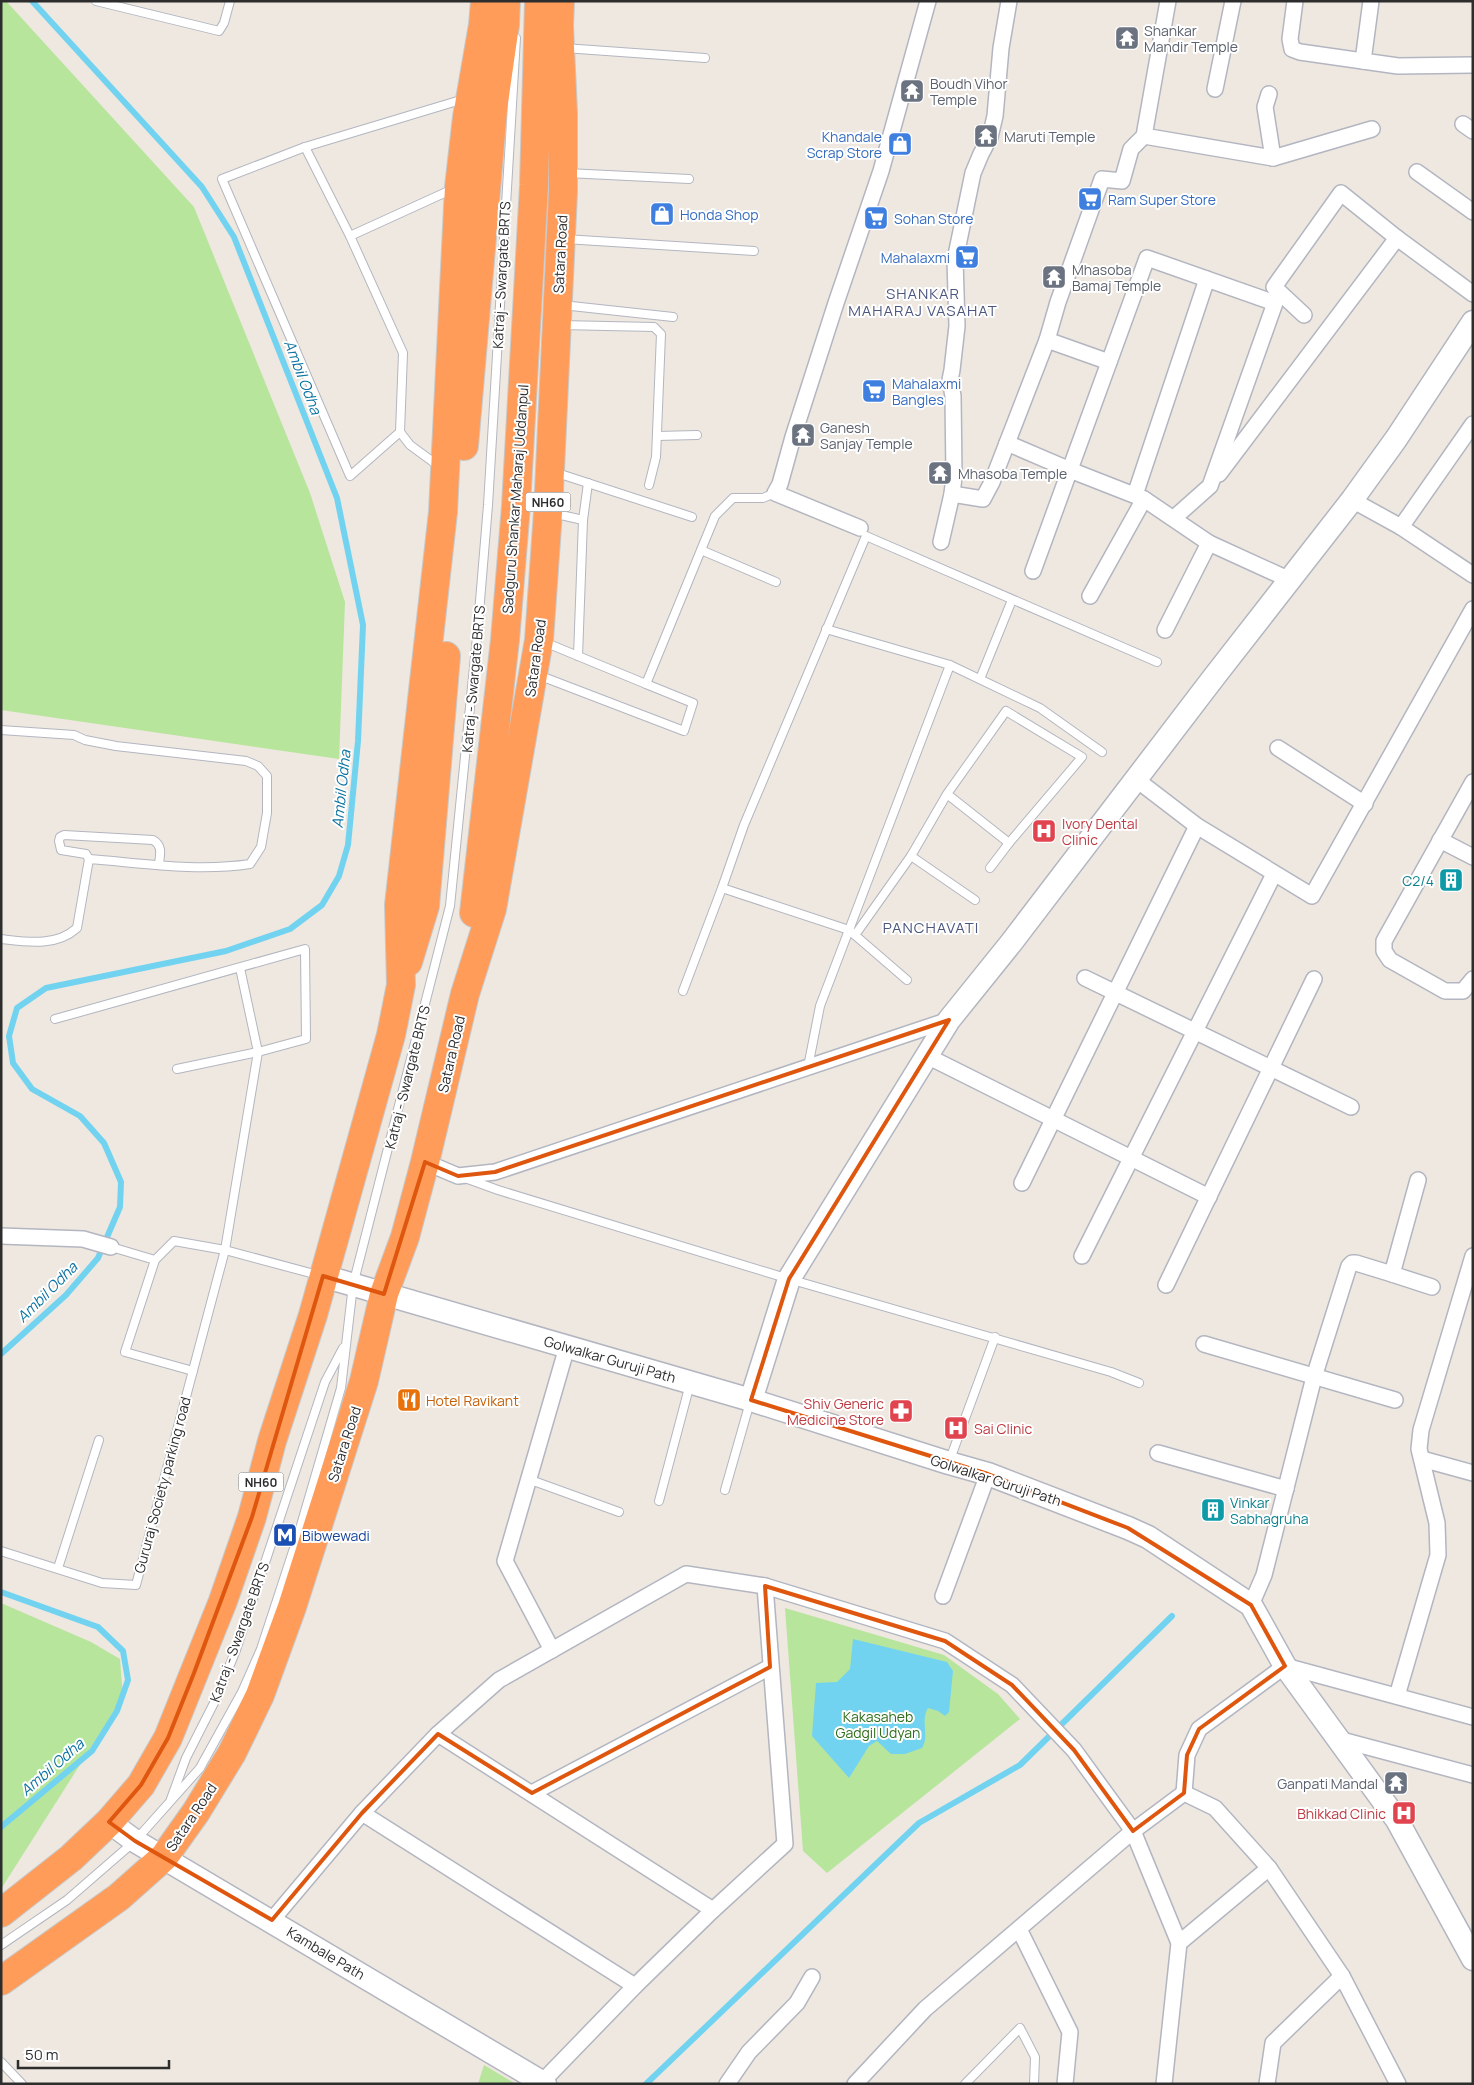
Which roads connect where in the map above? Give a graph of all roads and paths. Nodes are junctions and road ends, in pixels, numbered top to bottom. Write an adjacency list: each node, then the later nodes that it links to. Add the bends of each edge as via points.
1 (96, 1): 2 (lane, via 220,31)
2 (230, 1)
3 (484, 1): 20 (highway, NH60)
4 (506, 1): 107 (highway, via 486,188 425,906)
5 (539, 1): 110 (highway, Sadguru Shankar Maharaj Uddanpul, via 534,185 516,506 505,640)
6 (560, 1): 14 (highway, Satara Road / NH60)
7 (928, 1): 53 (street, via 881,171)
8 (1009, 1): 54 (street, via 995,116 990,137 974,173 955,260 957,326 950,380 953,396)
9 (1168, 1): 22 (street)
10 (1233, 1): 18 (street)
11 (1295, 1): 16 (street, via 1290,39 1292,49)
12 (1371, 1): 16 (street)
13 (517, 26): 136 (lane, Katraj - Swargate BRTS, via 488,505 450,906)
14 (560, 48): 15 (lane); 26 (highway, Satara Road / NH60)
15 (704, 58)
16 (1364, 61): 17 (street, via 1398,66)
17 (1473, 65)
18 (1215, 89)
19 (1269, 94): 24 (street, via 1265,107)
20 (470, 97): 23 (lane); 28 (highway, NH60)
21 (1372, 129): 24 (street)
22 (1144, 136): 24 (street); 40 (street, via 1131,149 1122,181 1102,180)
23 (305, 147): 30 (lane); 43 (lane, via 222,179 350,476)
24 (1273, 158)
25 (1417, 172): 29 (street)
26 (562, 173): 27 (lane); 31 (highway, Satara Road / NH60)
27 (689, 179)
28 (459, 186): 30 (lane); 47 (highway, NH60)
29 (1473, 212)
30 (350, 236): 43 (lane, via 403,353)
31 (560, 238): 33 (lane); 36 (highway, Satara Road / NH60)
32 (1397, 238): 35 (street); 37 (street, via 1341,193 1274,287); 52 (street)
33 (754, 251)
34 (1207, 279): 41 (street, via 1147,258); 52 (street, via 1275,303); 55 (street)
35 (1473, 294)
36 (557, 314): 38 (lane); 45 (lane, via 654,327 661,334); 48 (highway, Satara Road / NH60)
37 (1304, 315)
38 (673, 317)
39 (1473, 322): 56 (street)
40 (1047, 340): 41 (street); 46 (street)
41 (1109, 362): 49 (street)
42 (1473, 424): 61 (street)
43 (400, 432): 47 (lane, via 410,445)
44 (697, 435): 45 (lane)
45 (656, 436): 51 (lane, via 656,457)
46 (1007, 443): 49 (street); 54 (street, via 983,499)
47 (445, 470): 107 (highway, NH60, via 432,626 399,905)
48 (550, 470): 50 (lane); 57 (highway, Satara Road / NH60)
49 (1070, 470): 55 (street); 66 (street)
50 (588, 483): 58 (lane); 60 (lane)
51 (649, 485)
52 (1210, 486): 59 (street)
53 (775, 493): 62 (street); 65 (lane, via 763,498 733,498 715,516)
54 (952, 494): 63 (street)
55 (1140, 497): 59 (street); 70 (street)
56 (1352, 500): 61 (street); 68 (street)
57 (548, 512): 60 (lane); 75 (highway, Satara Road / NH60)
58 (692, 517)
59 (1174, 518): 64 (street)
60 (583, 520): 76 (lane)
61 (1401, 527): 67 (street)
62 (860, 528)
63 (941, 542)
64 (1210, 542): 68 (street); 74 (street)
65 (701, 550): 69 (lane); 81 (lane)
66 (1033, 571)
67 (1473, 575)
68 (1290, 580): 85 (street)
69 (776, 582)
70 (1090, 596)
71 (1012, 600): 73 (lane, via 866,536); 77 (lane); 80 (lane)
72 (1473, 609): 88 (street)
73 (826, 629): 78 (lane); 98 (lane, via 744,825)
74 (1165, 630)
75 (540, 640): 76 (lane); 79 (highway, Satara Road / NH60)
76 (578, 656): 81 (lane)
77 (1157, 662)
78 (950, 665): 80 (lane); 100 (lane)
79 (534, 674): 81 (lane, via 684,731 693,703); 110 (highway, Satara Road / NH60, via 492,909)
80 (980, 679): 84 (lane, via 1040,708)
81 (646, 684)
82 (1, 730): 95 (lane, via 74,734 86,740 246,761 258,766 267,776 267,813 261,846 250,864 204,867)
83 (1278, 748): 88 (street)
84 (1102, 752)
85 (1136, 780): 89 (street); 112 (street)
86 (1473, 782): 90 (street)
87 (947, 794): 91 (lane); 91 (lane, via 1006,712 1082,757); 92 (lane)
88 (1365, 804): 97 (street, via 1312,896)
89 (1197, 826): 97 (street); 109 (street)
90 (1440, 840): 93 (street); 104 (street, via 1384,941 1384,951 1390,960 1445,991 1463,991)
91 (1009, 843): 96 (lane)
92 (911, 856): 99 (lane); 100 (lane)
93 (1473, 857)
94 (89, 859): 95 (lane); 95 (lane, via 86,854 61,850 60,837 153,840 161,848); 101 (lane, via 77,928 70,935 31,942)
95 (159, 864)
96 (990, 868)
97 (1274, 874): 113 (street)
98 (722, 888): 100 (lane); 108 (lane)
99 (976, 900)
100 (852, 932): 106 (lane); 116 (lane, via 820,1006)
101 (1, 939)
102 (240, 968): 111 (lane); 114 (lane); 114 (lane, via 305,949 306,1039)
103 (1085, 978): 109 (street)
104 (1473, 978)
105 (1314, 979): 117 (street)
106 (908, 980)
107 (401, 985): 134 (highway, NH60)
108 (683, 990)
109 (1115, 993): 113 (street); 120 (street)
110 (465, 994): 122 (highway, Satara Road / NH60)
111 (55, 1020)
112 (949, 1020): 115 (street); 116 (street)
113 (1194, 1032): 117 (street); 121 (street)
114 (258, 1052): 118 (lane); 129 (lane, Gururaj Society parking road)
115 (927, 1056): 120 (street); 135 (street)
116 (808, 1068): 123 (street, via 495,1172)
117 (1271, 1068): 119 (street); 126 (street)
118 (178, 1069)
119 (1351, 1107)
120 (1053, 1119): 121 (street); 125 (street)
121 (1131, 1158): 126 (street); 130 (street)
122 (425, 1162): 123 (street); 139 (highway, Satara Road / NH60, via 405,1236)
123 (458, 1176): 135 (lane)
124 (1418, 1180): 133 (street)
125 (1022, 1183)
126 (1209, 1197): 137 (street)
127 (1, 1236): 128 (street, via 83,1239)
128 (114, 1248): 132 (lane)
129 (225, 1250): 132 (lane, via 174,1241); 134 (lane); 144 (lane, Gururaj Society parking road)
130 (1082, 1256)
131 (1473, 1256): 152 (street, via 1420,1430)
132 (155, 1260): 144 (lane, via 125,1352)
133 (1392, 1274): 138 (street); 145 (street, via 1356,1263 1349,1266)
134 (323, 1276): 136 (street, Golwalkar Guruji Path); 178 (highway, NH60, via 252,1517 223,1601 168,1738 142,1785)
135 (789, 1279): 140 (lane); 148 (street)
136 (353, 1285): 139 (street, Golwalkar Guruji Path); 141 (lane, Katraj - Swargate BRTS)
137 (1166, 1285)
138 (1432, 1287)
139 (384, 1294): 143 (street, Golwalkar Guruji Path); 181 (highway, Satara Road / NH60, via 364,1381 292,1607 260,1695 232,1753)
140 (995, 1337): 147 (lane); 153 (lane)
141 (345, 1344): 176 (lane, Katraj - Swargate BRTS, via 324,1382 232,1658 216,1699 186,1758); 176 (lane, Katraj - Swargate BRTS, via 341,1388 261,1649 242,1692 200,1768)
142 (1204, 1344): 145 (street)
143 (567, 1347): 146 (street, Golwalkar Guruji Path); 156 (street)
144 (193, 1370): 162 (lane, Gururaj Society parking road, via 136,1585 102,1583)
145 (1314, 1377): 149 (street); 157 (street)
146 (690, 1382): 148 (street, Golwalkar Guruji Path); 159 (lane)
147 (1139, 1383)
148 (751, 1400): 153 (street, Golwalkar Guruji Path); 158 (lane)
149 (1395, 1400)
150 (98, 1440): 162 (lane)
151 (1158, 1453): 157 (street)
152 (1422, 1459): 154 (street); 169 (street, via 1438,1523 1438,1556)
153 (949, 1463): 155 (street, Golwalkar Guruji Path)
154 (1473, 1473)
155 (988, 1474): 164 (street); 165 (street, Golwalkar Guruji Path, via 1128,1528)
156 (528, 1480): 160 (lane); 166 (street, via 505,1561)
157 (1286, 1489): 165 (street, via 1264,1575)
158 (725, 1490)
159 (659, 1501)
160 (619, 1512)
161 (1, 1551): 162 (lane, Gururaj Society parking road)
162 (58, 1568)
163 (765, 1586): 166 (street, via 686,1574); 168 (street); 179 (street, via 945,1641 1012,1685 1074,1750)
164 (943, 1596)
165 (1250, 1605): 167 (street, Golwalkar Guruji Path)
166 (552, 1650): 171 (street, via 500,1680)
167 (1284, 1666): 169 (street); 172 (street, Golwalkar Guruji Path); 175 (street, via 1200,1729 1187,1755)
168 (770, 1667): 174 (street); 183 (street, via 785,1844)
169 (1397, 1696): 170 (street)
170 (1473, 1717)
171 (438, 1734): 174 (street); 177 (street)
172 (1338, 1739): 173 (street); 189 (street, Golwalkar Guruji Path, via 1397,1820)
173 (1473, 1776)
174 (532, 1793): 183 (street)
175 (1184, 1793): 179 (street); 182 (street, via 1215,1808)
176 (168, 1806): 180 (lane, Katraj - Swargate BRTS)
177 (362, 1813): 185 (street); 193 (street)
178 (109, 1822): 180 (street, Kambale Path); 184 (highway, NH60, via 71,1858)
179 (1133, 1831): 186 (street); 187 (street)
180 (135, 1841): 181 (street, Kambale Path); 188 (lane, Katraj - Swargate BRTS, via 67,1900)
181 (164, 1857): 185 (street, Kambale Path); 192 (highway, Satara Road / NH60, via 119,1897)
182 (1269, 1868): 187 (street); 191 (street)
183 (713, 1910): 193 (street)
184 (1, 1914)
185 (272, 1920): 196 (street, Kambale Path)
186 (1019, 1929): 199 (street, via 925,2009); 202 (street, via 1070,2032)
187 (1178, 1943): 203 (street)
188 (1, 1945)
189 (1473, 1959)
190 (812, 1976): 198 (street, via 797,2003 749,2052)
191 (1342, 1976): 195 (street, via 1273,2043); 206 (street)
192 (1, 1981)
193 (635, 1986): 196 (street)
194 (1, 2062): 197 (lane)
195 (1268, 2068): 204 (street); 205 (street)
196 (543, 2083)
197 (22, 2084)
198 (727, 2084)
199 (855, 2084)
200 (965, 2084): 201 (lane, via 1020,2028 1034,2057)
201 (1034, 2084)
202 (1065, 2084)
203 (1164, 2084)
204 (1267, 2084)
205 (1275, 2084)
206 (1398, 2084)

